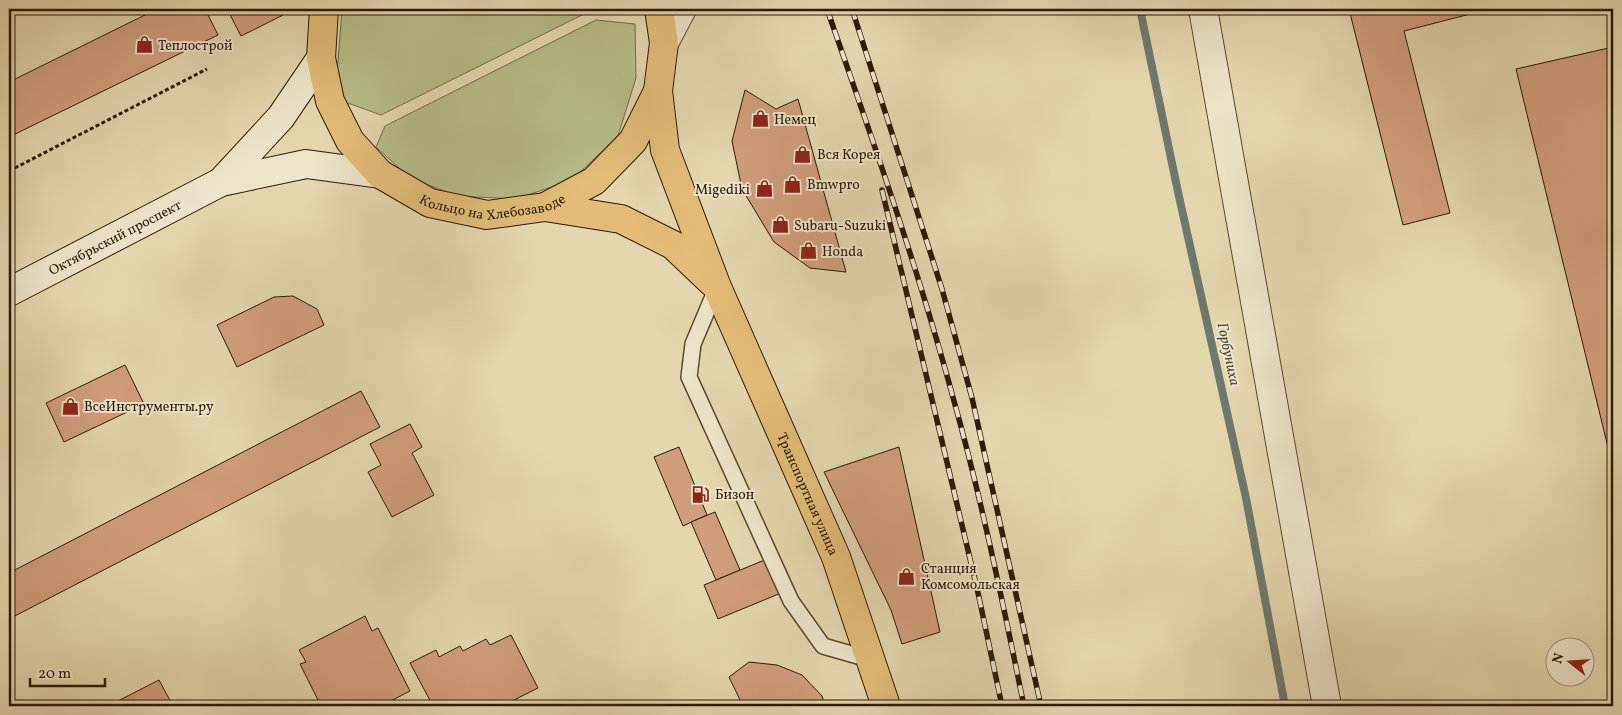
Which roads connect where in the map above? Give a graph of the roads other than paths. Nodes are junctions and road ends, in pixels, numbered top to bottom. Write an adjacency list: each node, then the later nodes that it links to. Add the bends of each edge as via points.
1 (324, 9): 6 (main road, Кольцо на Хлебозаводе)
2 (659, 9): 5 (main road, Кольцо на Хлебозаводе)
3 (682, 9): 5 (street)
4 (1202, 9): 15 (street)
5 (664, 43): 7 (main road, Кольцо на Хлебозаводе)
6 (321, 58): 8 (main road, Кольцо на Хлебозаводе, via 330,101 350,141); 9 (street, Октябрьский проспект, via 281,117)
7 (658, 91): 10 (main road, Кольцо на Хлебозаводе, via 633,141 594,181); 11 (main road, Транспортная улица, via 665,150)
8 (380, 174): 9 (street, Октябрьский проспект, via 306,164); 10 (main road, Кольцо на Хлебозаводе, via 430,203 487,215)
9 (221, 182): 12 (street, Октябрьский проспект)
10 (545, 207): 11 (main road, Транспортная улица, via 621,219 673,245)
11 (717, 287): 13 (main road, Транспортная улица, via 836,557); 13 (lane, via 693,344 689,377 791,601 823,646)
12 (9, 292)
13 (872, 660): 14 (main road, Транспортная улица)
14 (886, 706)
15 (1327, 706)

